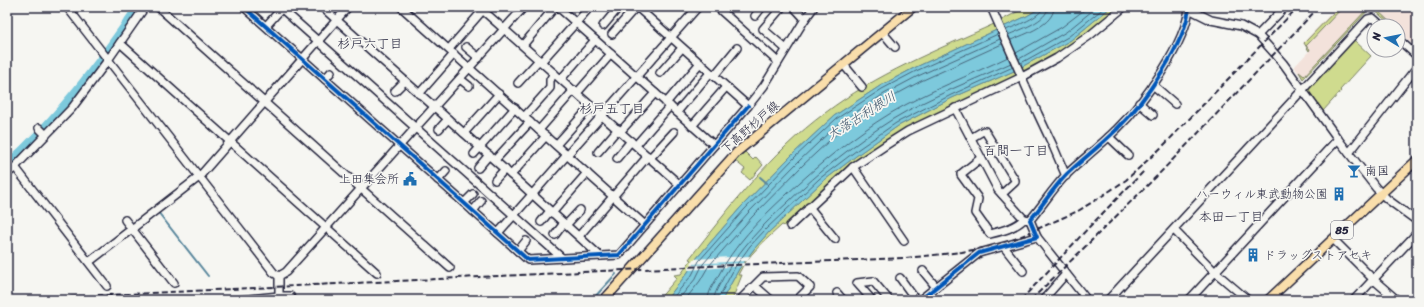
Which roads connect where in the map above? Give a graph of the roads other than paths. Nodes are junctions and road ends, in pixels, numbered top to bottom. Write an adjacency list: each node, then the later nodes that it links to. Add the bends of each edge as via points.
1 (67, 7): 54 (street)
2 (145, 7): 41 (street)
3 (158, 7): 82 (street)
4 (244, 7): 32 (street)
5 (322, 7): 29 (street)
6 (348, 7): 29 (street)
7 (401, 7): 49 (street)
8 (524, 7): 34 (street)
9 (555, 7): 42 (street)
10 (558, 7): 31 (street)
11 (590, 7): 31 (street)
12 (619, 7): 33 (street)
13 (637, 7): 36 (street); 38 (street)
14 (698, 7): 38 (street)
15 (717, 7): 56 (street)
16 (762, 7): 27 (street)
17 (782, 7): 48 (street, via 763,29)
18 (794, 7): 28 (street)
19 (814, 7): 28 (street)
20 (913, 7): 35 (main road, 下高野杉戸線)
21 (991, 7): 66 (street)
22 (1124, 7): 66 (street, via 1069,50)
23 (1285, 7): 37 (street)
24 (282, 8): 32 (street); 40 (street)
25 (481, 8): 34 (street); 49 (street)
26 (1189, 8): 37 (street, via 1211,20 1241,26); 72 (street, via 1175,50)
27 (755, 16)
28 (805, 19): 48 (street)
29 (336, 20): 40 (street); 70 (street)
30 (1366, 21): 77 (street)
31 (576, 23): 39 (street); 55 (street)
32 (266, 26): 52 (street)
33 (603, 26)
34 (504, 29): 42 (street); 53 (street)
35 (883, 33): 45 (street); 58 (main road, 下高野杉戸線)
36 (612, 34)
37 (1258, 36): 77 (street, via 1283,63)
38 (671, 38): 46 (street); 65 (street)
39 (595, 40): 50 (street); 69 (street)
40 (318, 41): 52 (street); 98 (street)
41 (120, 43): 54 (street); 109 (street)
42 (523, 45): 55 (street)
43 (1406, 46): 51 (street)
44 (466, 47): 53 (street)
45 (895, 47)
46 (682, 48): 57 (street); 63 (street)
47 (737, 48): 64 (street)
48 (786, 49): 56 (street)
49 (451, 51): 60 (street); 80 (street)
50 (611, 54): 65 (street); 78 (street)
51 (1417, 56)
52 (302, 58): 67 (street); 82 (street)
53 (479, 58): 60 (street)
54 (108, 60): 104 (street, via 72,108); 135 (street)
55 (540, 61): 62 (street); 71 (street)
56 (778, 62): 87 (street)
57 (700, 63): 64 (street); 84 (street)
58 (844, 65): 75 (street); 193 (main road, 下高野杉戸線, via 737,152)
59 (1417, 67): 116 (street)
60 (469, 68): 68 (street); 81 (street)
61 (332, 72): 67 (street)
62 (554, 73): 69 (street); 95 (street, via 550,80 550,88)
63 (660, 73)
64 (712, 74): 74 (street); 91 (street)
65 (636, 76): 79 (street); 92 (street)
66 (1021, 76): 90 (street); 134 (street)
67 (325, 79): 113 (street)
68 (460, 79): 73 (street); 88 (street)
69 (561, 79): 78 (street)
70 (405, 81): 76 (street); 80 (street)
71 (518, 83)
72 (1153, 85): 83 (street); 85 (street)
73 (469, 86)
74 (726, 87): 87 (street); 96 (street)
75 (862, 87)
76 (395, 91)
77 (1303, 91): 108 (street); 161 (street)
78 (575, 92): 86 (street); 100 (street)
79 (655, 93): 84 (street); 101 (street)
80 (418, 94): 88 (street)
81 (499, 94): 89 (street); 103 (street)
82 (264, 102): 109 (street); 139 (street)
83 (1139, 103): 93 (street); 106 (street)
84 (668, 104): 91 (street); 110 (street)
85 (1175, 104)
86 (591, 106): 92 (street); 111 (street)
87 (748, 106): 112 (street)
88 (434, 107): 94 (street); 98 (street)
89 (514, 108): 95 (street); 114 (street)
90 (955, 108): 107 (street); 127 (street, via 908,131)
91 (676, 112): 96 (street)
92 (602, 115): 101 (street); 119 (street)
93 (1153, 115)
94 (448, 119): 99 (street); 103 (street)
95 (527, 120): 100 (street); 124 (street)
96 (692, 126): 112 (street)
97 (39, 128): 104 (street)
98 (416, 128): 113 (street); 151 (street)
99 (439, 129)
100 (539, 130): 105 (street)
101 (619, 130): 110 (street); 115 (street)
102 (674, 132): 121 (street)
103 (464, 133): 114 (street)
104 (46, 135): 126 (street)
105 (546, 136): 111 (street); 133 (street)
106 (1109, 137): 120 (street); 134 (street)
107 (971, 138): 123 (street); 142 (street, via 985,131 1016,180)
108 (1338, 139): 116 (street); 179 (street)
109 (229, 141): 135 (street); 160 (street)
110 (633, 143): 121 (street); 122 (street)
111 (556, 145): 119 (street)
112 (714, 145): 138 (street)
113 (400, 146): 136 (street); 139 (street)
114 (480, 148): 117 (street); 118 (street)
115 (598, 152)
116 (1349, 153): 143 (street)
117 (474, 154)
118 (489, 155): 124 (street); 128 (street)
119 (567, 155): 131 (street); 141 (street)
120 (1128, 155)
121 (649, 157): 138 (street); 144 (street)
122 (616, 158)
123 (981, 158): 142 (street); 152 (street, via 961,175 977,196 975,213 990,234 1008,229)
124 (495, 160): 129 (street)
125 (1417, 160): 143 (main road, 85)
126 (16, 167): 132 (street); 175 (street)
127 (853, 167): 147 (street); 170 (street)
128 (478, 168)
129 (505, 169): 133 (street); 137 (street)
130 (446, 171): 136 (street)
131 (587, 173): 144 (street); 150 (street)
132 (7, 174)
133 (511, 175): 141 (street)
134 (1066, 176): 152 (street)
135 (198, 177): 159 (street); 182 (street, via 274,273)
136 (438, 180): 146 (street)
137 (495, 180)
138 (679, 184): 157 (street)
139 (363, 187): 160 (street); 176 (street)
140 (473, 194): 146 (street)
141 (532, 194): 150 (street); 151 (street)
142 (1002, 194): 152 (street)
143 (1382, 194): 154 (street); 168 (main road, 85)
144 (613, 196): 157 (street); 165 (street)
145 (481, 201): 148 (street)
146 (464, 203): 148 (street)
147 (809, 207): 158 (street); 167 (street)
148 (473, 210): 162 (street)
149 (580, 210): 156 (street)
150 (551, 212): 155 (street); 156 (street)
151 (513, 215): 162 (street); 174 (street)
152 (1027, 219): 166 (street)
153 (125, 220): 159 (street)
154 (1417, 221)
155 (541, 222)
156 (565, 224): 164 (street); 165 (street)
157 (645, 224): 173 (street, via 619,255)
158 (790, 226)
159 (132, 228): 175 (street); 185 (street)
160 (326, 228): 180 (street); 182 (street)
161 (1174, 230): 179 (street); 204 (street)
162 (498, 233): 172 (street)
163 (1417, 233): 184 (street)
164 (555, 234)
165 (578, 236): 173 (street)
166 (1037, 237): 171 (street); 181 (street)
167 (835, 239)
168 (1333, 239): 184 (street); 207 (main road, 85)
169 (526, 241): 172 (street)
170 (904, 241)
171 (1004, 247): 178 (street); 188 (street, via 980,253)
172 (518, 251): 174 (street, via 528,260)
173 (600, 256): 174 (street)
174 (562, 258)
175 (89, 262): 186 (street)
176 (450, 268)
177 (923, 271): 188 (street)
178 (1023, 271)
179 (1216, 272): 205 (street); 206 (street)
180 (376, 273)
181 (1066, 274): 202 (street); 203 (street)
182 (282, 275): 190 (street)
183 (900, 278): 200 (street)
184 (1374, 280): 208 (street); 209 (street)
185 (174, 283)
186 (107, 286)
187 (755, 286): 194 (street); 195 (street); 196 (street, via 762,277 798,276 810,287)
188 (936, 287): 201 (street)
189 (837, 292): 197 (street)
190 (279, 296): 191 (street); 192 (street, via 290,296)
191 (239, 300)
192 (293, 300)
193 (604, 300)
194 (740, 300)
195 (771, 300)
196 (797, 300)
197 (843, 300)
198 (872, 300): 199 (street, via 857,283 873,281)
199 (889, 300)
200 (916, 300)
201 (920, 300)
202 (1043, 300)
203 (1087, 300)
204 (1108, 300)
205 (1189, 300)
206 (1248, 300)
207 (1268, 300)
208 (1354, 300)
209 (1397, 300)

